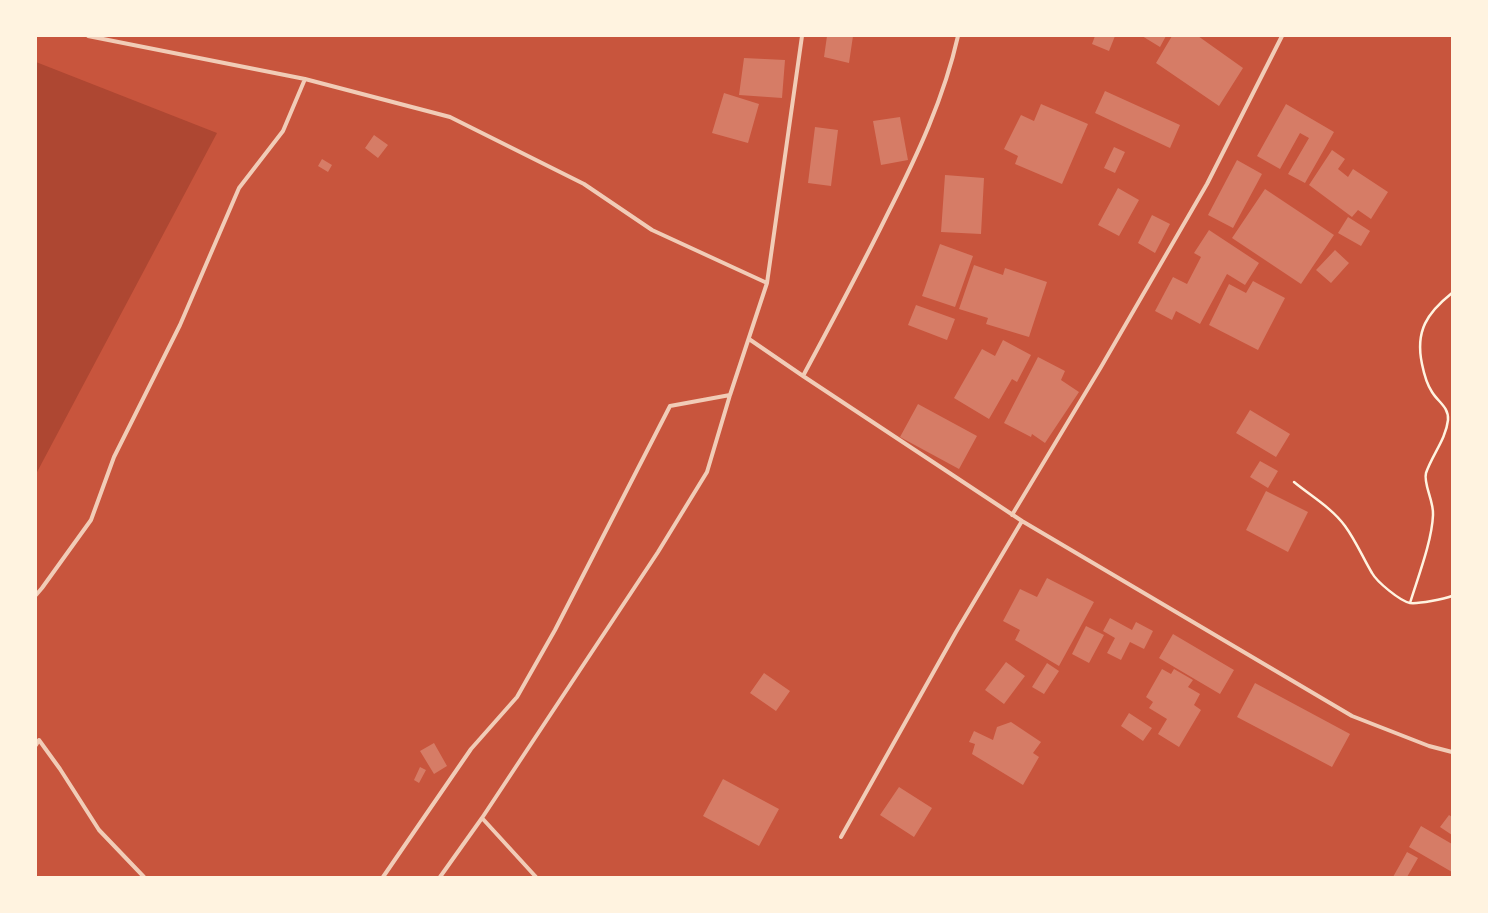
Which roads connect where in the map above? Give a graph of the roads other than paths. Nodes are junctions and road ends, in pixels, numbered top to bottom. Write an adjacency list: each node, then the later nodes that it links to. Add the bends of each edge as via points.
1 (88, 36): 5 (street)
2 (802, 36): 6 (street)
3 (958, 36): 8 (street, via 930,125 853,285)
4 (1282, 36): 10 (street, via 1207,184)
5 (305, 79): 6 (street, via 450,116 584,184 652,230); 12 (street, via 283,131 240,188 180,325 114,458 91,520)
6 (767, 283): 7 (street)
7 (749, 339): 8 (street); 9 (street)
8 (803, 376): 10 (street)
9 (730, 396): 15 (street, via 707,472 658,552); 18 (street, via 670,406 555,630 517,698 471,749)
10 (1012, 515): 11 (street)
11 (1022, 521): 14 (street, via 1352,716); 16 (street, via 956,632)
12 (36, 595)
13 (36, 745): 17 (street, via 39,740 99,830)
14 (1452, 752)
15 (482, 818): 19 (street); 20 (street)
16 (841, 837)
17 (144, 877)
18 (383, 877)
19 (440, 877)
20 (536, 877)

